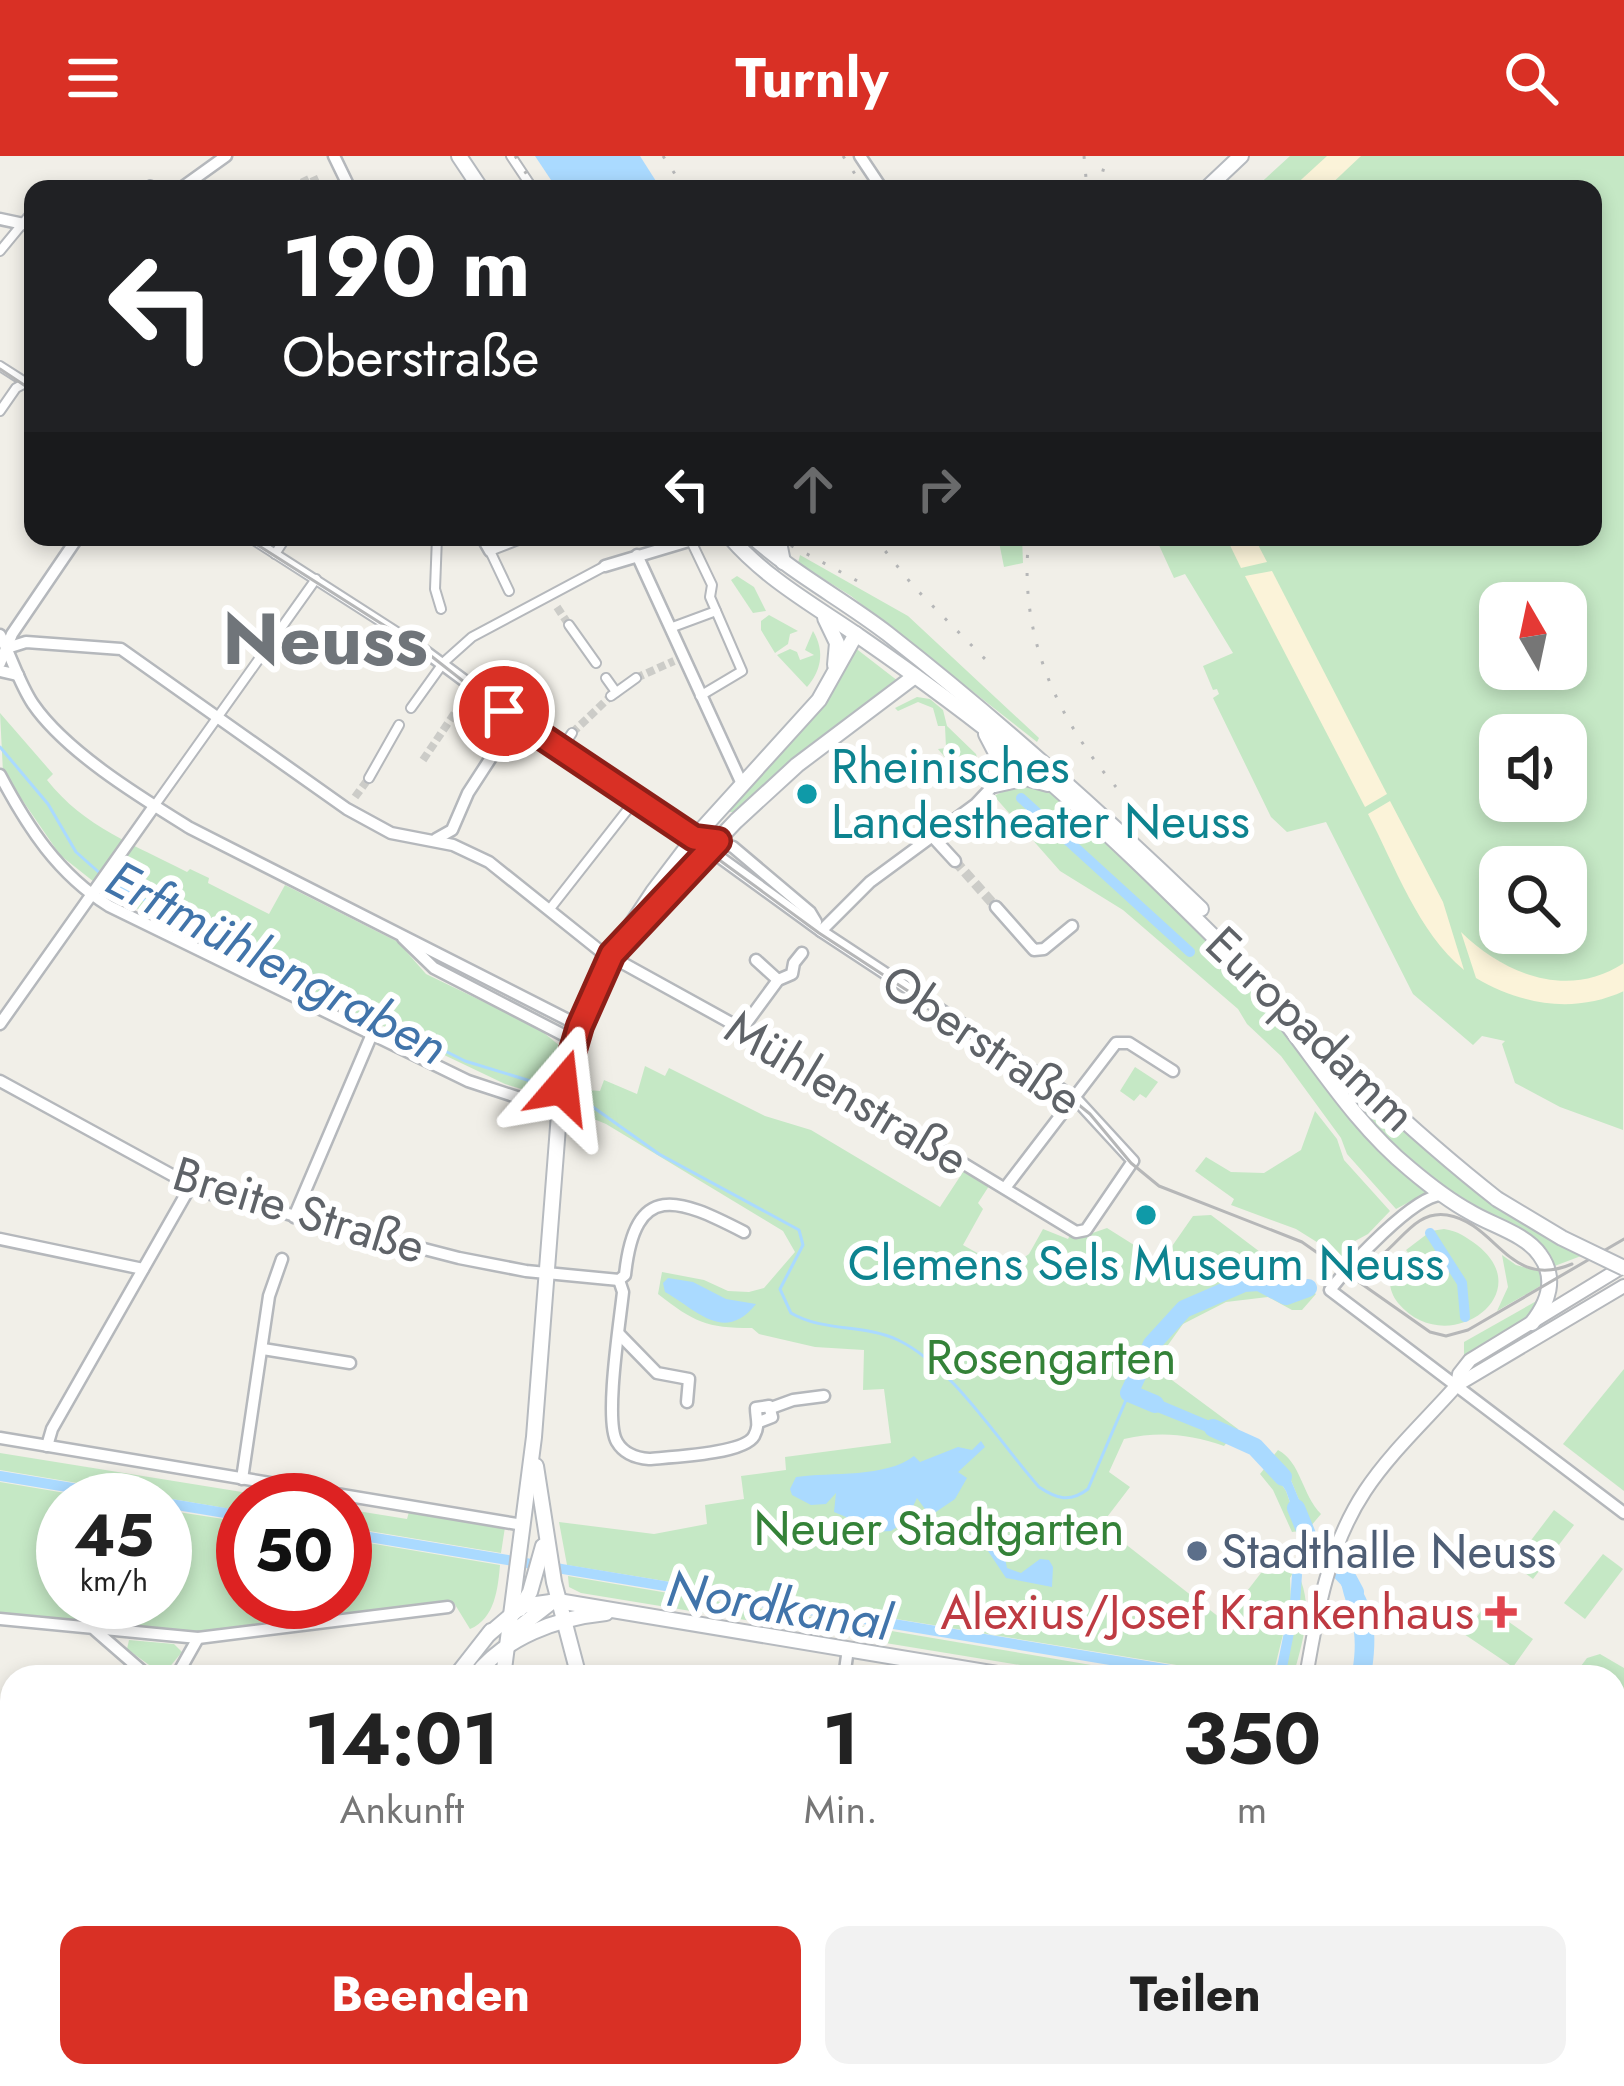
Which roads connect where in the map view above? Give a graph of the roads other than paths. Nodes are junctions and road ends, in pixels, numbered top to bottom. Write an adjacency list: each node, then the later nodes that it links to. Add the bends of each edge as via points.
1 (226, 156): 3 (street)
2 (1241, 156): 4 (main road)
3 (193, 180)
4 (1216, 180)
5 (24, 228): 6 (street)
6 (0, 251)
7 (24, 385): 8 (street)
8 (0, 410)
9 (72, 546): 40 (street)
10 (263, 546): 22 (street)
11 (280, 546): 22 (street)
12 (437, 546): 31 (street)
13 (487, 546): 21 (street)
14 (503, 546): 21 (street)
15 (671, 546): 23 (street)
16 (699, 546): 33 (street)
17 (739, 546): 24 (main road)
18 (750, 546): 24 (main road)
19 (762, 546): 25 (main road)
20 (780, 546): 25 (main road)
21 (490, 551): 28 (street)
22 (275, 554): 27 (street)
23 (637, 555): 26 (street); 35 (street)
24 (751, 559): 32 (main road)
25 (783, 562): 38 (main road)
26 (605, 566): 29 (street)
27 (316, 579): 39 (street); 52 (street)
28 (508, 591)
29 (548, 595): 30 (street); 42 (street, via 482,630)
30 (557, 607)
31 (441, 609)
32 (818, 610): 36 (main road); 49 (main road, via 837,644)
33 (716, 611): 35 (street); 50 (street, via 742,671)
34 (569, 625): 43 (street)
35 (669, 628): 50 (street)
36 (856, 634): 38 (main road); 46 (main road); 49 (main road)
37 (0, 635): 40 (street)
38 (889, 635): 41 (main road)
39 (411, 640): 42 (street, Oberstraße)
40 (7, 648): 44 (street); 45 (street); 52 (street, Mühlenstraße, via 116,647)
41 (910, 652): 46 (main road); 58 (main road)
42 (444, 662): 51 (street); 53 (street, Oberstraße)
43 (596, 663)
44 (0, 667): 45 (street)
45 (18, 675): 66 (street, via 59,733)
46 (915, 676): 55 (main road); 72 (main road, via 797,765)
47 (606, 678): 48 (street, via 614,694)
48 (636, 678)
49 (830, 683): 61 (main road)
50 (699, 696): 61 (street)
51 (411, 708)
52 (217, 717): 66 (street); 67 (street, Mühlenstraße)
53 (516, 719): 57 (street, Oberstraße); 68 (street)
54 (399, 725): 60 (street)
55 (982, 728): 58 (main road); 62 (main road, via 996,748)
56 (572, 733): 57 (street)
57 (561, 750): 65 (street, Oberstraße)
58 (1025, 752): 62 (street); 63 (main road, Europadamm); 95 (main road, Europadamm, via 1200,908 1389,1100)
59 (0, 775): 75 (street, via 43,846)
60 (369, 778)
61 (742, 784): 70 (main road)
62 (995, 785): 63 (main road, via 1026,778); 69 (street)
63 (1058, 789): 78 (main road, Europadamm)
64 (356, 797): 67 (street)
65 (636, 799): 70 (street, Oberstraße); 77 (street)
66 (155, 806): 75 (street); 88 (street, via 400,936 434,968)
67 (351, 812): 71 (street, Mühlenstraße, via 398,836)
68 (452, 830): 71 (street); 73 (street)
69 (932, 836): 74 (street); 80 (street)
70 (694, 838): 72 (street, Oberstraße); 81 (main road)
71 (431, 840): 73 (street, Mühlenstraße)
72 (714, 845): 80 (street, Oberstraße); 81 (main road)
73 (460, 847): 77 (street, Mühlenstraße)
74 (955, 861)
75 (94, 890): 85 (street); 87 (street, via 139,922)
76 (996, 907): 79 (street, via 1034,950)
77 (549, 910): 81 (street, Mühlenstraße, via 598,950)
78 (1194, 915): 95 (main road, Europadamm, via 1382,1104); 96 (main road, via 1369,1131)
79 (1072, 926)
80 (820, 931): 91 (street, Oberstraße)
81 (616, 948): 86 (street, Mühlenstraße); 88 (main road)
82 (802, 953): 84 (street, via 792,974)
83 (756, 960): 84 (street)
84 (778, 980): 86 (street)
85 (0, 1024)
86 (742, 1029): 94 (street, Mühlenstraße)
87 (372, 1034): 92 (street, via 486,1088); 97 (street)
88 (578, 1034): 92 (main road)
89 (1173, 1071): 91 (street, via 1120,1041)
90 (0, 1081): 93 (street, Breite Straße)
91 (1076, 1099): 94 (street); 99 (street, Oberstraße, via 1133,1161)
92 (560, 1101): 104 (main road)
93 (190, 1186): 97 (street, Breite Straße); 103 (street)
94 (1005, 1188): 99 (street, Mühlenstraße)
95 (1500, 1195): 102 (main road, Europadamm, bridge, via 1562,1238)
96 (1443, 1196): 107 (main road, via 1538,1251 1549,1290); 111 (street, Europadamm, via 1424,1199 1330,1290)
97 (294, 1217): 104 (street, Breite Straße)
98 (744, 1232): 105 (street, via 686,1204 653,1209 632,1230)
99 (1080, 1233)
100 (0, 1239): 103 (street)
101 (282, 1259): 109 (street)
102 (1624, 1264): 107 (street)
103 (143, 1269): 115 (street)
104 (547, 1272): 105 (street, Breite Straße); 120 (main road)
105 (619, 1280): 108 (street)
106 (1624, 1286): 111 (street)
107 (1532, 1323): 111 (street, via 1470,1360)
108 (619, 1334): 112 (street, via 612,1427 628,1454 649,1459 743,1446 759,1422 756,1408); 113 (street, via 657,1372 689,1379)
109 (263, 1349): 110 (street); 116 (street)
110 (350, 1363)
111 (1457, 1385): 119 (street); 139 (street, via 1355,1507 1330,1563)
112 (824, 1396)
113 (687, 1402)
114 (0, 1438): 115 (street)
115 (47, 1446): 117 (street)
116 (243, 1473)
117 (216, 1475)
118 (372, 1506): 120 (street)
119 (1624, 1513)
120 (533, 1539): 121 (main road); 124 (main road, via 553,1576)
121 (523, 1571): 124 (main road); 124 (main road); 124 (main road, via 505,1603)
122 (448, 1607): 127 (street)
123 (617, 1611): 124 (main road); 124 (main road); 129 (main road)
124 (534, 1612): 128 (main road); 128 (main road); 128 (main road); 132 (main road); 133 (main road); 136 (main road, via 566,1638)
125 (0, 1619): 126 (street)
126 (95, 1630): 127 (street); 130 (street)
127 (198, 1638): 131 (street)
128 (507, 1648): 134 (main road); 135 (main road)
129 (848, 1649): 137 (street); 138 (main road)
130 (135, 1665)
131 (183, 1665)
132 (470, 1665)
133 (480, 1665)
134 (483, 1665)
135 (505, 1665)
136 (575, 1665)
137 (846, 1665)
138 (943, 1665)
139 (1309, 1665)

